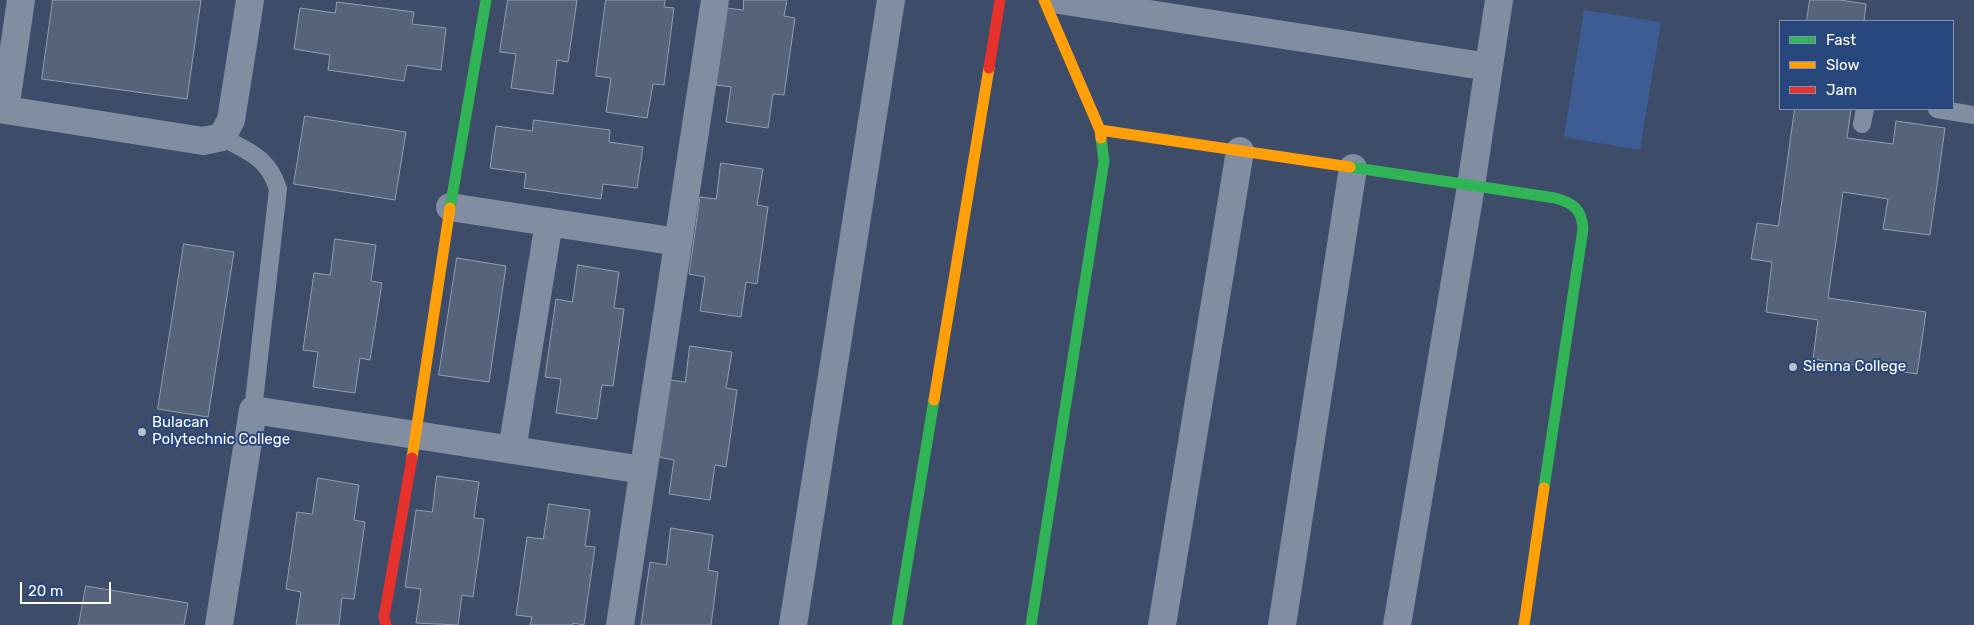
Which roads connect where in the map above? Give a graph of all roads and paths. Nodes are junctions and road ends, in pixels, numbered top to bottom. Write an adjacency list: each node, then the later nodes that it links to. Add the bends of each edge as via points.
1 (22, 0): 11 (street)
2 (250, 0): 15 (street, via 231,120)
3 (486, 0): 19 (street)
4 (714, 0): 21 (street)
5 (891, 0): 29 (street)
6 (1000, 0): 30 (street)
7 (1044, 0): 14 (street)
8 (1059, 0): 10 (street)
9 (1499, 0): 10 (street)
10 (1489, 67): 18 (street)
11 (2, 110): 15 (street, via 203,141)
12 (1943, 110): 13 (lane)
13 (1974, 115)
14 (1100, 130): 16 (street); 31 (street, via 1104,161)
15 (222, 137): 22 (lane, via 262,161 272,172 278,189)
16 (1240, 151): 17 (street); 32 (street)
17 (1353, 168): 18 (street); 33 (street)
18 (1471, 186): 34 (street); 35 (street, via 1567,201 1578,207 1583,216 1584,229)
19 (450, 206): 20 (street); 23 (street)
20 (549, 222): 21 (street); 24 (street)
21 (678, 242): 25 (street)
22 (253, 410): 23 (street); 26 (street)
23 (416, 434): 24 (street); 27 (street, via 384,617)
24 (512, 450): 25 (street)
25 (643, 470): 28 (street)
26 (219, 625)
27 (386, 625)
28 (620, 625)
29 (793, 625)
30 (897, 625)
31 (1031, 625)
32 (1162, 625)
33 (1282, 625)
34 (1397, 625)
35 (1524, 625)

